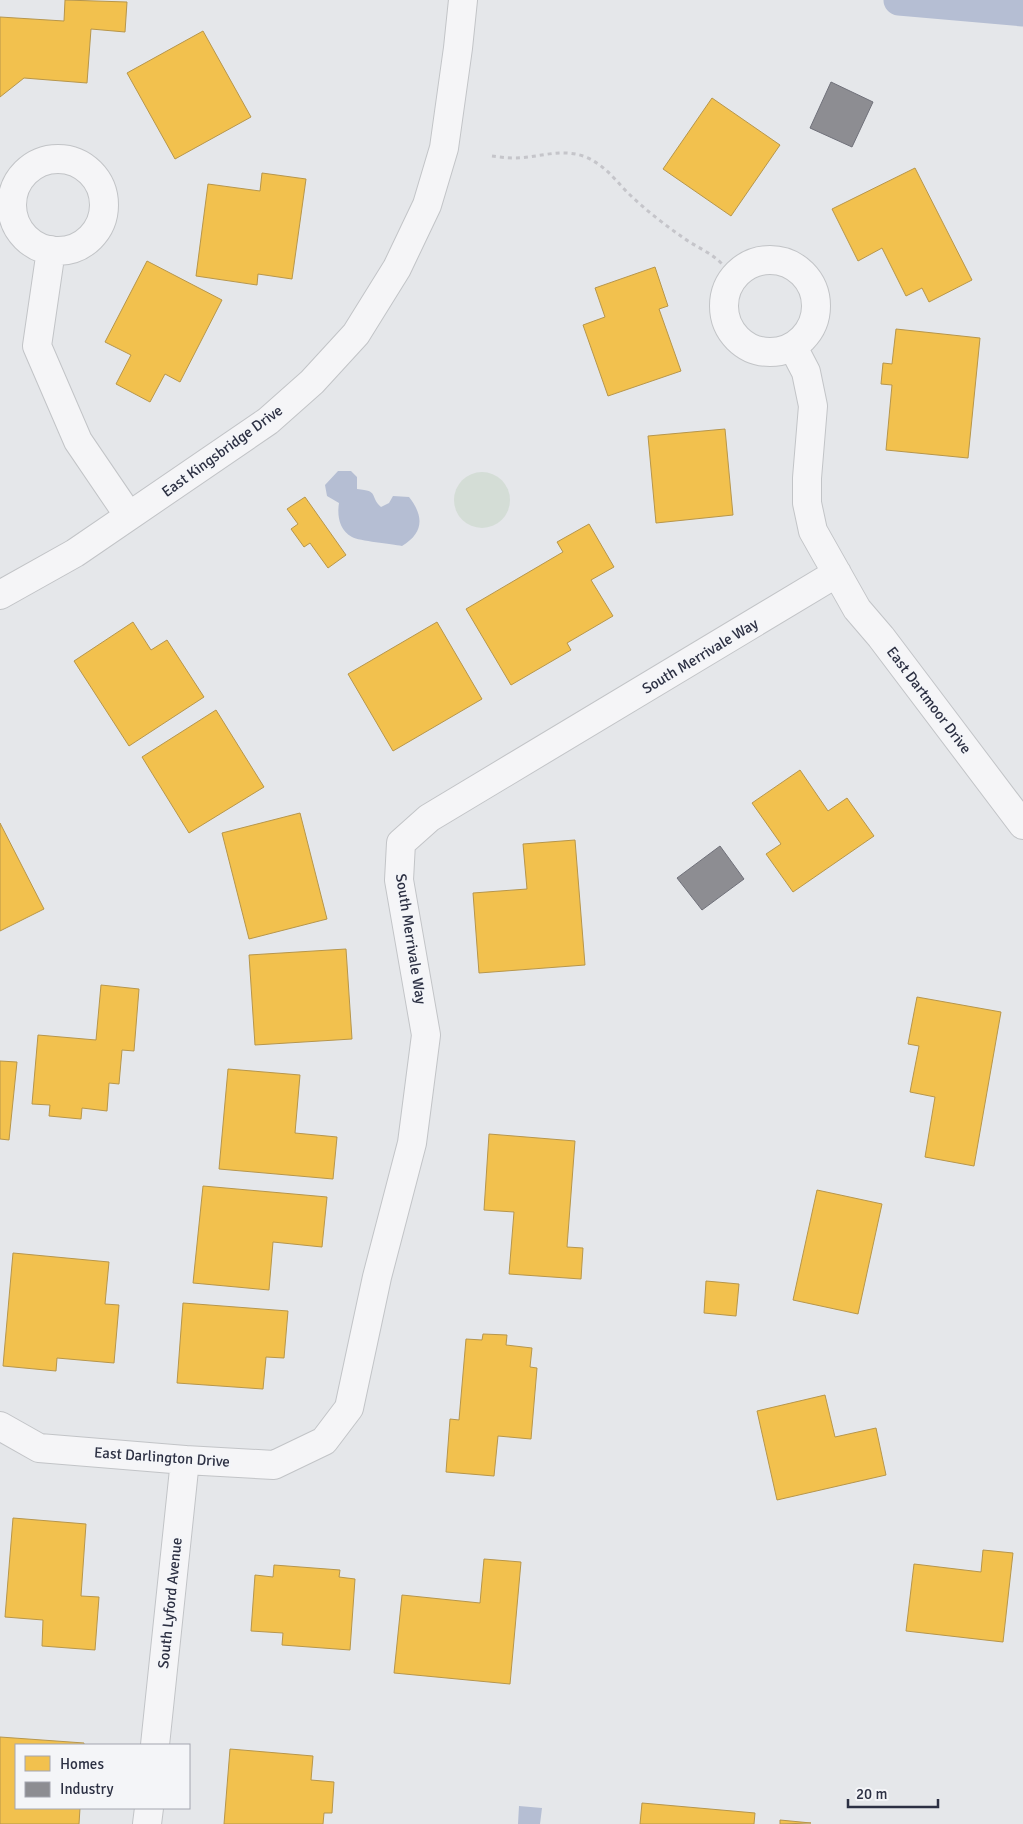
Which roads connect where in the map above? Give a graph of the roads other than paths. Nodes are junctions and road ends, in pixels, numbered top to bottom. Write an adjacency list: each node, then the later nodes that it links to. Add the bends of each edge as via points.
1 (463, 7): 4 (street, East Kingsbridge Drive, via 444,148 427,205 397,268 356,334 312,382 268,421)
2 (51, 250): 4 (street, via 37,346 78,441)
3 (793, 347): 5 (street, East Dartmoor Drive, via 806,372 813,406 807,504 813,531)
4 (129, 516): 6 (street, East Kingsbridge Drive, via 75,554)
5 (837, 573): 7 (street, East Dartmoor Drive, via 857,609); 9 (street, South Merrivale Way, via 428,818 402,843 399,880 426,1034 412,1143 377,1277 350,1408)
6 (0, 595)
7 (1023, 825)
8 (0, 1426): 10 (street, East Darlington Drive, via 39,1448)
9 (324, 1441): 10 (street, East Darlington Drive, via 274,1464)
10 (185, 1460): 11 (street, South Lyford Avenue)
11 (155, 1744)
12 (149, 1809): 13 (street)
13 (147, 1824)

